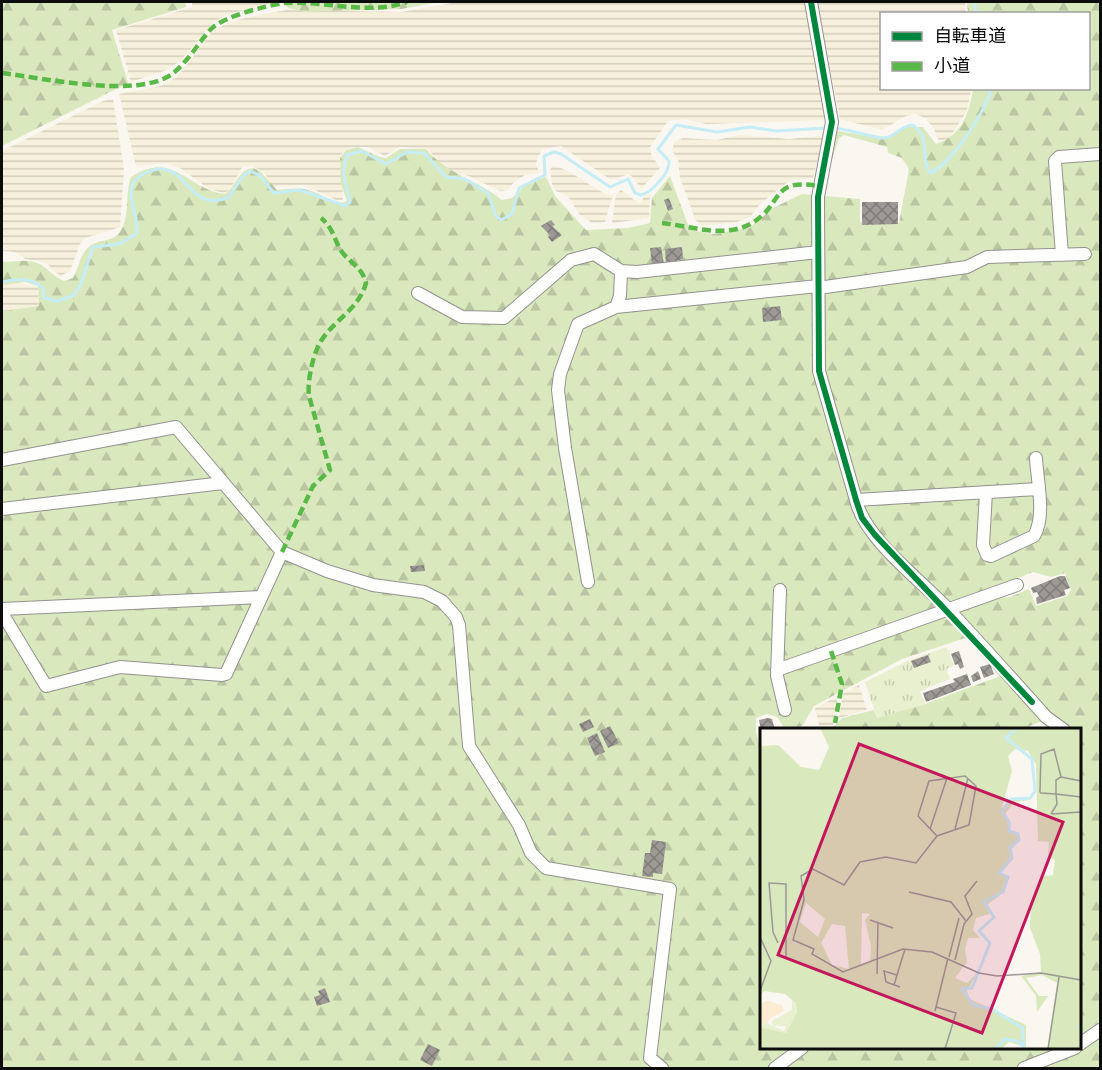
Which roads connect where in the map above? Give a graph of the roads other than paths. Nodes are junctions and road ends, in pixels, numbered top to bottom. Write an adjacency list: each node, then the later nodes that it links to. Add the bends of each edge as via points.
1 (810, 2): 3 (street, via 832,122 818,197)
2 (1101, 154): 5 (street, via 1059,157 1055,161)
3 (818, 252): 6 (street); 7 (street)
4 (1085, 254): 5 (street)
5 (1062, 255): 7 (street, via 987,257 967,267)
6 (621, 271): 8 (street, via 594,254 571,260 504,318 462,317); 9 (street)
7 (818, 287): 9 (street); 15 (street, via 821,387)
8 (418, 293)
9 (616, 307): 18 (street, via 578,324 558,390)
10 (1036, 458): 13 (street)
11 (2, 460): 12 (street, via 176,427)
12 (223, 483): 16 (street); 17 (street)
13 (1038, 489): 14 (street); 14 (street, via 1039,516 1034,536 991,556 983,545)
14 (986, 492): 15 (street)
15 (856, 500): 22 (street, via 862,518 875,535)
16 (2, 509)
17 (282, 552): 21 (street); 31 (street, via 327,571 373,585 424,592 441,601 459,625 469,746 519,825 534,858 546,868 670,889 650,1058)
18 (588, 582)
19 (1017, 585): 22 (street)
20 (780, 590): 24 (street)
21 (261, 597): 23 (street); 23 (street, via 226,674 120,667 46,686)
22 (948, 610): 24 (street); 26 (street, via 1046,717)
23 (2, 611)
24 (777, 670): 25 (street)
25 (785, 710)
26 (1062, 728)
27 (1101, 1030): 28 (street)
28 (1081, 1043)
29 (799, 1049): 32 (street)
30 (1070, 1049): 33 (street)
31 (662, 1068)
32 (775, 1068)
33 (1024, 1068)

